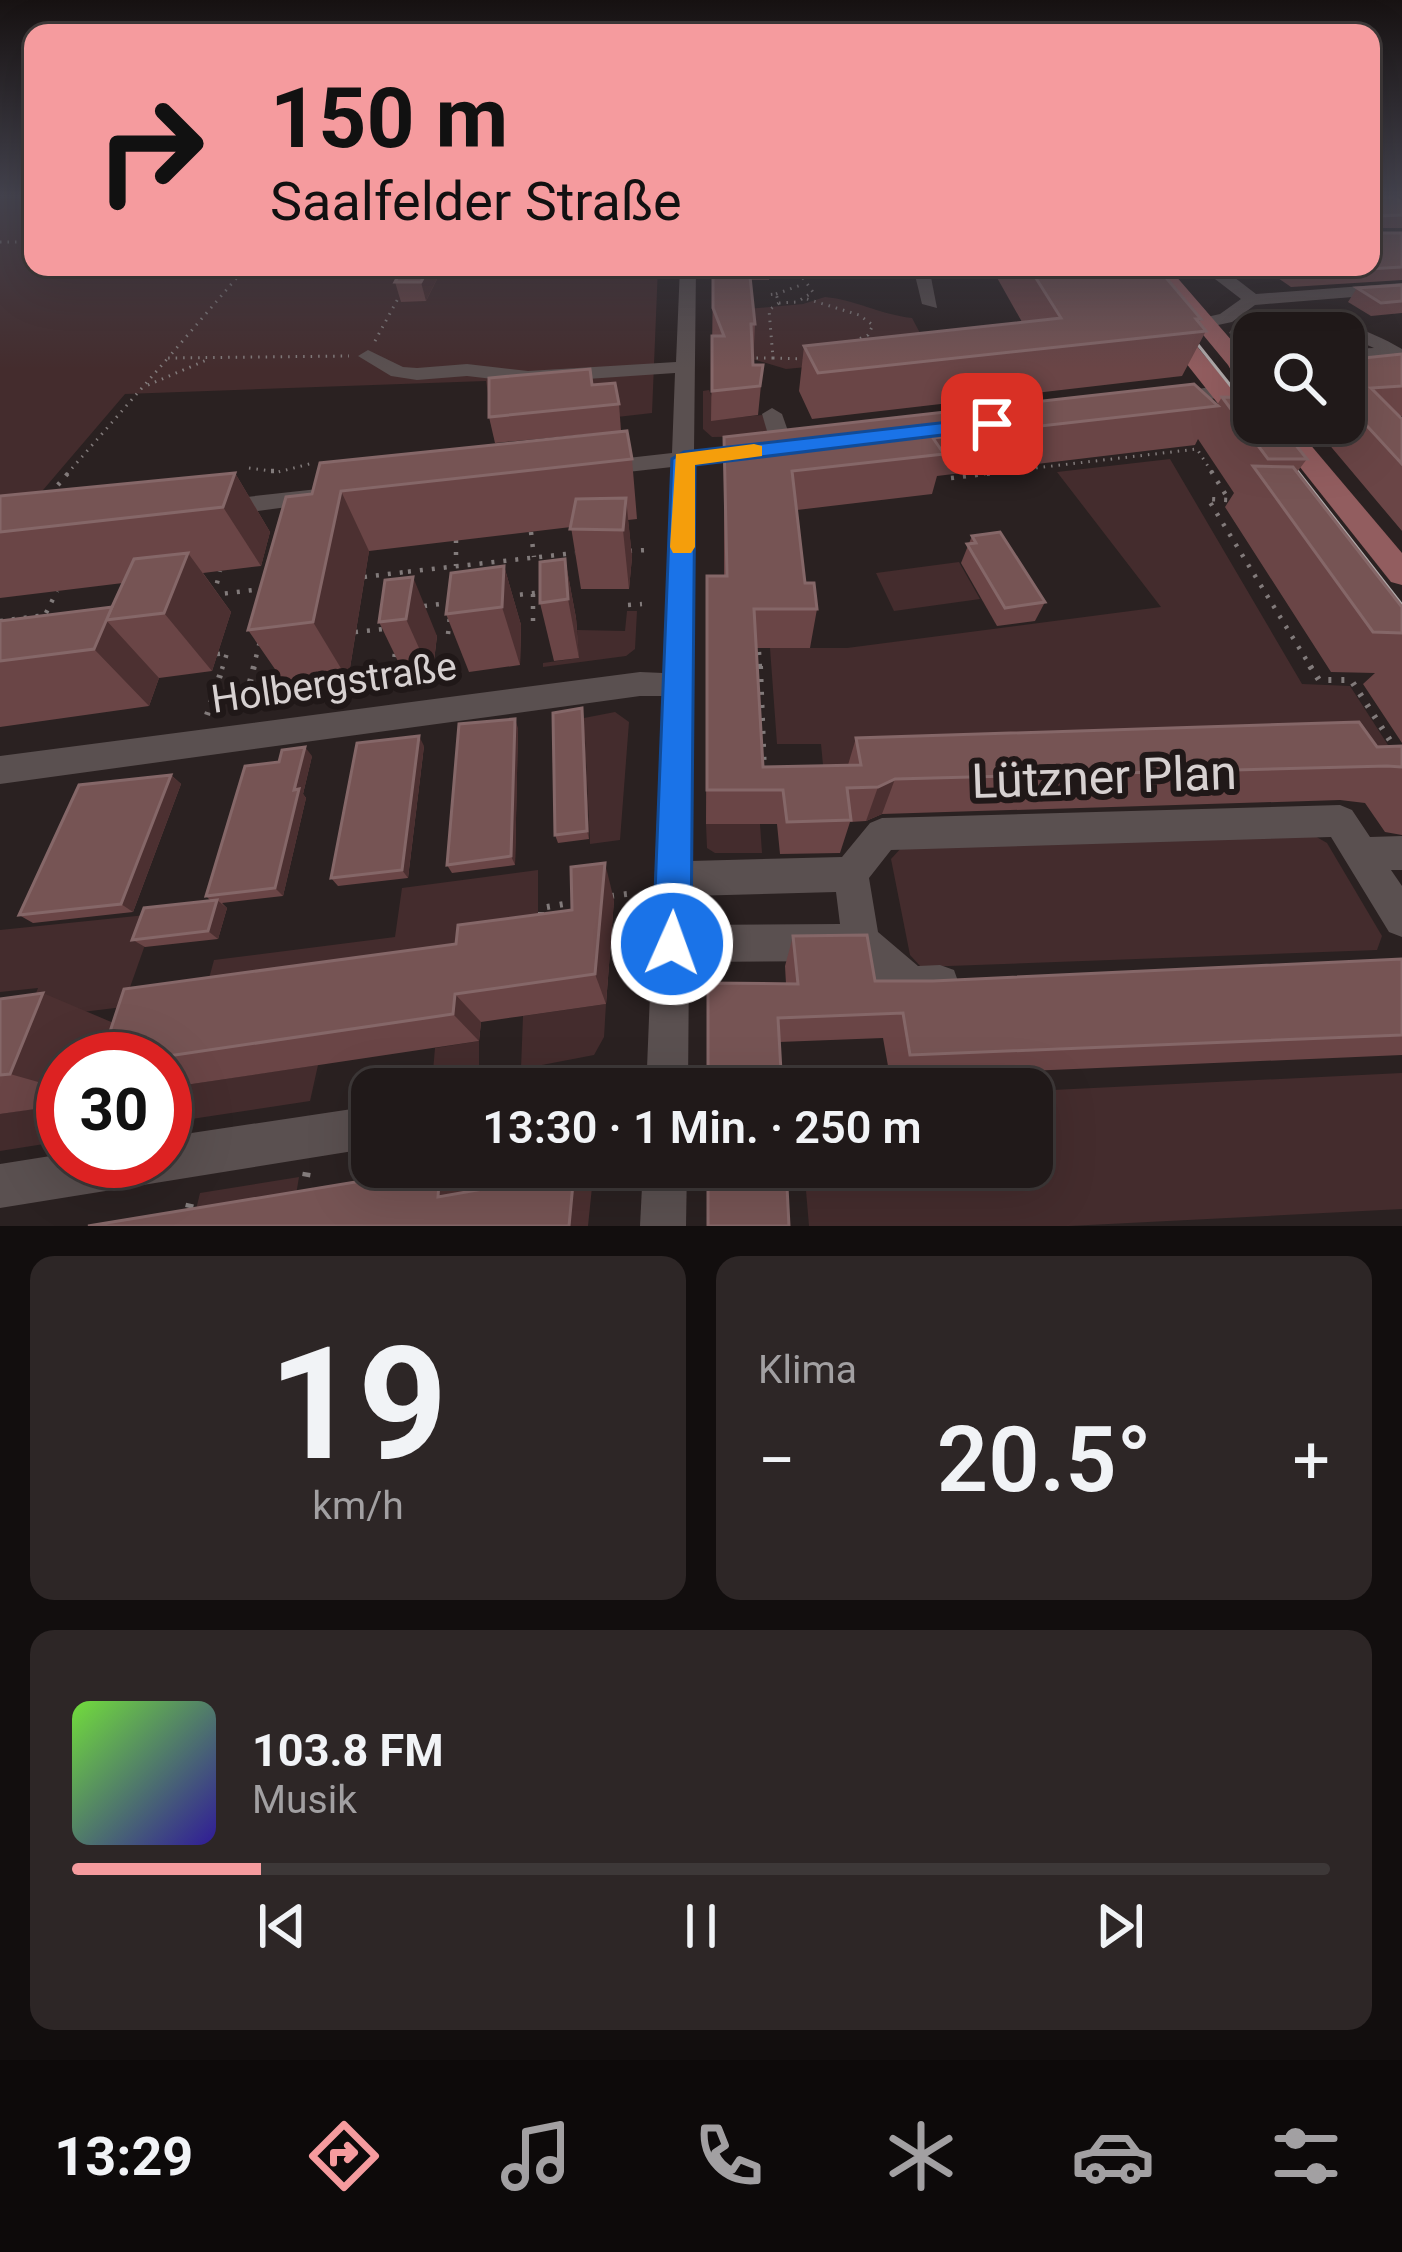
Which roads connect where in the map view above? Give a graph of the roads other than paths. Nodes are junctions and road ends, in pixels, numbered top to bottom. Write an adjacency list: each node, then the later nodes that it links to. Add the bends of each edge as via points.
1 (688, 276): 17 (street)
2 (923, 276): 8 (street)
3 (1127, 276): 20 (main road)
4 (1167, 276): 12 (main road)
5 (1228, 276): 7 (street)
6 (1402, 288): 7 (street)
7 (1252, 299): 9 (street); 12 (street, via 1226,318)
8 (931, 304)
9 (1320, 312)
10 (1402, 329): 11 (street)
11 (1365, 330)
12 (1228, 333)
13 (1365, 338): 16 (street)
14 (368, 356): 17 (street, via 418,374)
15 (1365, 357): 16 (street)
16 (1400, 360): 18 (street)
17 (686, 367): 24 (street)
18 (1365, 370)
19 (1233, 391): 20 (street)
20 (1219, 393): 21 (street); 28 (main road)
21 (1156, 401)
22 (772, 414): 24 (street, via 795,447)
23 (1293, 444): 28 (main road)
24 (684, 459): 25 (street, via 641,478); 29 (street)
25 (570, 478)
26 (337, 504): 27 (street)
27 (198, 519)
28 (1388, 579)
29 (680, 685): 30 (street, Holbergstraße); 34 (street)
30 (0, 770)
31 (1402, 853): 32 (street)
32 (1361, 854): 33 (street, Lützner Plan, via 1340,821 882,834); 35 (street, Lützner Plan)
33 (851, 874): 34 (street); 36 (street)
34 (674, 879): 37 (street)
35 (1402, 917)
36 (861, 942): 37 (street); 38 (street, via 911,985)
37 (672, 944): 39 (street)
38 (981, 982)
39 (668, 1068)
40 (351, 1132): 41 (street)
41 (192, 1169)
42 (36, 1180): 43 (street)
43 (0, 1186)
44 (664, 1188): 45 (street)
45 (663, 1226)

